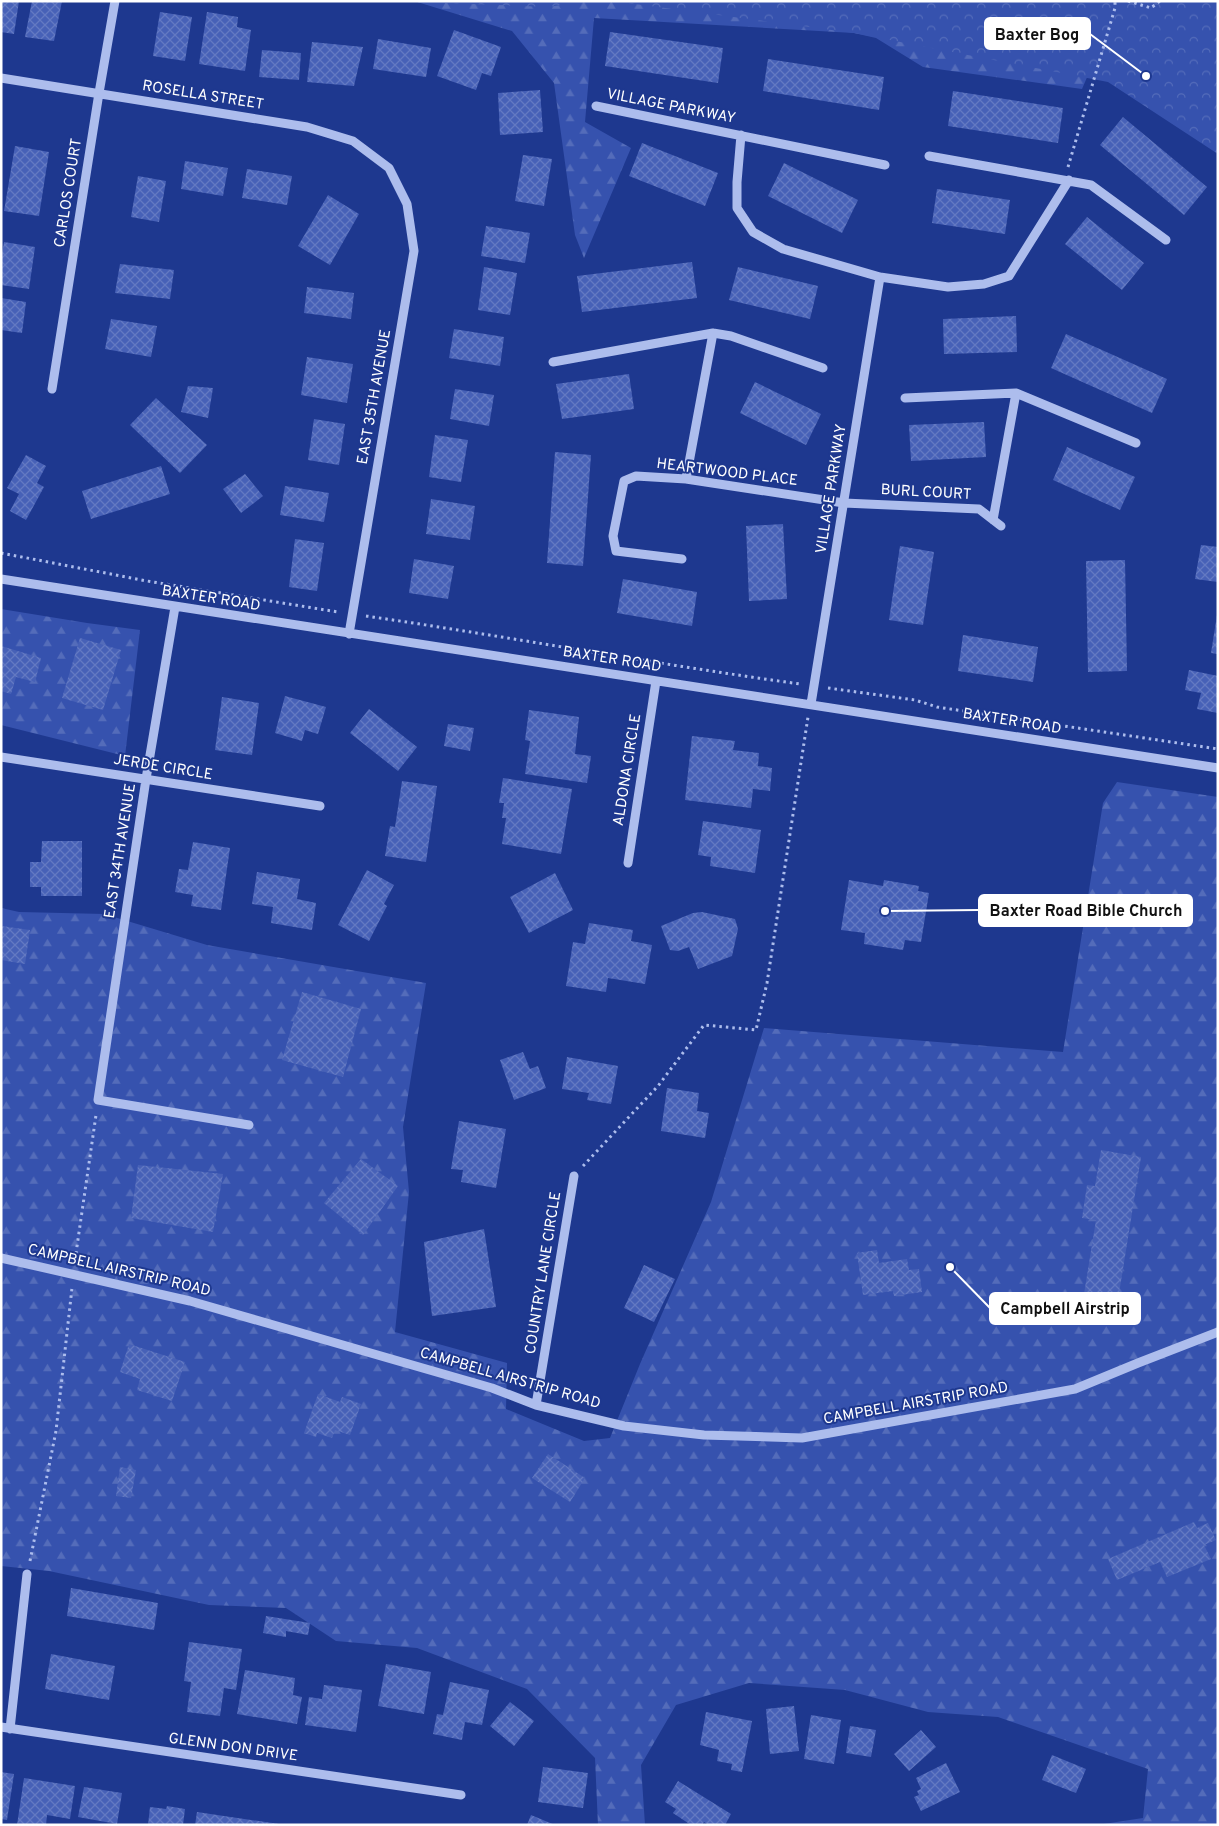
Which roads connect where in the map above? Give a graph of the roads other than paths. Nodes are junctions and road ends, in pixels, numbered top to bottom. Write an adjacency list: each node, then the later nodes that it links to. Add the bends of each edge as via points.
1 (115, 1): 3 (street, CARLOS COURT)
2 (1, 78): 3 (street, ROSELLA STREET)
3 (99, 93): 8 (street, ROSELLA STREET, via 307,127 353,141); 15 (street, CARLOS COURT)
4 (596, 106): 5 (street, VILLAGE PARKWAY)
5 (741, 135): 7 (street, VILLAGE PARKWAY); 11 (street, VILLAGE PARKWAY, via 737,208 753,232 783,249)
6 (928, 156): 9 (street)
7 (886, 165)
8 (389, 168): 26 (street, EAST 35TH AVENUE, via 407,204 414,252)
9 (1069, 180): 10 (street, via 1091,185); 11 (street, VILLAGE PARKWAY, via 1009,276 984,284 948,287)
10 (1166, 240)
11 (880, 277): 20 (street, VILLAGE PARKWAY)
12 (713, 333): 13 (street); 14 (street, via 731,336); 19 (street)
13 (553, 362)
14 (823, 368)
15 (52, 389)
16 (1016, 393): 17 (street); 18 (street); 21 (street)
17 (905, 398)
18 (1136, 443)
19 (686, 479): 20 (street, HEARTWOOD PLACE); 23 (street, HEARTWOOD PLACE, via 636,476 624,481 613,536 616,551)
20 (844, 503): 21 (street, BURL COURT, via 979,510); 28 (street, VILLAGE PARKWAY)
21 (993, 520): 22 (street, BURL COURT)
22 (1001, 526)
23 (682, 559)
24 (1, 579): 25 (street, BAXTER ROAD)
25 (175, 607): 26 (street, BAXTER ROAD); 31 (street, EAST 34TH AVENUE)
26 (349, 634): 27 (street, BAXTER ROAD)
27 (656, 681): 28 (street, BAXTER ROAD); 33 (street, ALDONA CIRCLE)
28 (811, 704): 30 (street, BAXTER ROAD)
29 (1, 757): 31 (street, JERDE CIRCLE)
30 (1218, 768)
31 (146, 779): 32 (street, JERDE CIRCLE); 34 (street, EAST 34TH AVENUE, via 98,1100)
32 (320, 806)
33 (628, 863)
34 (249, 1125)
35 (574, 1176): 38 (street, COUNTRY LANE CIRCLE)
36 (1, 1258): 38 (street, CAMPBELL AIRSTRIP ROAD, via 190,1300 492,1388)
37 (1218, 1332): 38 (street, CAMPBELL AIRSTRIP ROAD, via 1075,1389 802,1438 704,1435 624,1426)
38 (536, 1405)
39 (27, 1574): 40 (street)
40 (6, 1728): 41 (street, GLENN DON DRIVE)
41 (462, 1795)

